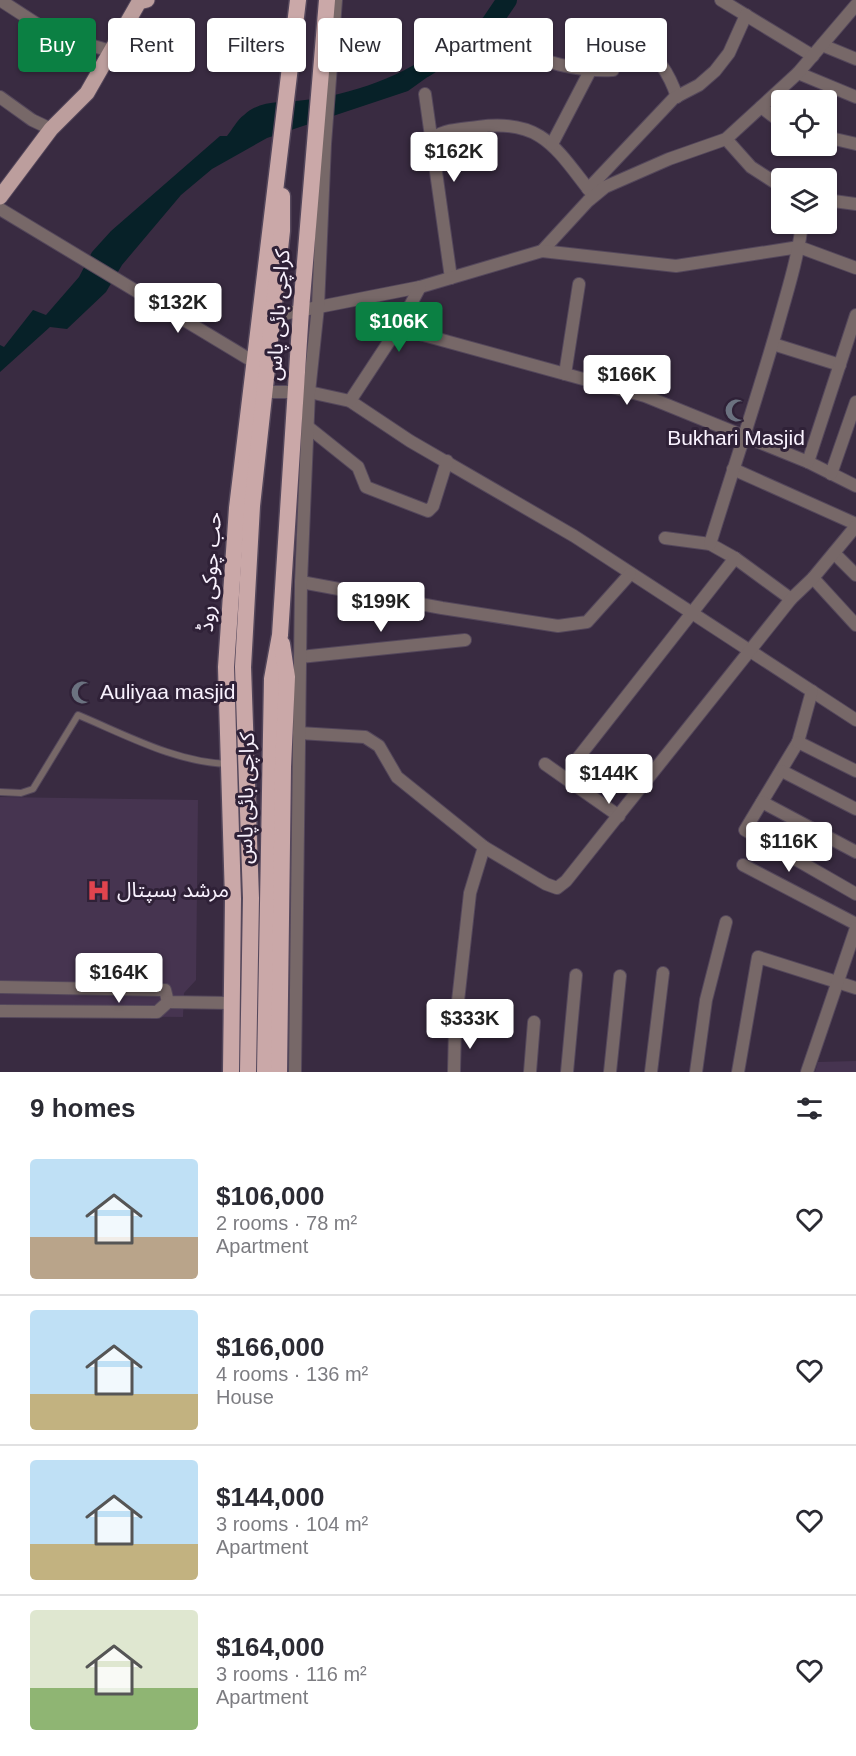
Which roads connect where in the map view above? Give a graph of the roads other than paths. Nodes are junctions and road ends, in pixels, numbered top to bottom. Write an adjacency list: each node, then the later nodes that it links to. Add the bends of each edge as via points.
1 (0, 0): 13 (street, via 54,35)
2 (287, 0): 20 (highway, حب چوکی روڈ)
3 (298, 0): 20 (highway, حب چوکی روڈ)
4 (327, 0): 21 (highway, کراچی بائی پاس)
5 (336, 0): 21 (street)
6 (722, 0): 10 (street)
7 (849, 0): 9 (street)
8 (138, 1): 11 (main road)
9 (856, 5): 12 (street)
10 (746, 15): 15 (street); 23 (street, via 729,53 715,71)
11 (129, 18)
12 (822, 45): 15 (street); 16 (street)
13 (108, 50)
14 (108, 56): 28 (main road, via 87,93)
15 (813, 56): 19 (street)
16 (856, 59)
17 (589, 72): 32 (street)
18 (666, 72): 23 (street)
19 (798, 73): 24 (street); 26 (street)
20 (287, 82): 34 (highway, حب چوکی روڈ)
21 (324, 83): 48 (highway, کراچی بائی پاس)
22 (425, 94): 29 (street)
23 (677, 97): 36 (street)
24 (856, 97)
25 (0, 98): 28 (street)
26 (761, 107): 27 (street); 30 (street)
27 (771, 115)
28 (51, 129): 37 (main road)
29 (433, 138): 32 (street, via 442,132 506,124 525,128); 45 (street)
30 (726, 138): 35 (street, via 750,167); 36 (street)
31 (837, 140): 33 (street)
32 (552, 144): 36 (street)
33 (856, 144)
34 (281, 146): 50 (highway, via 282,231); 53 (highway, حب چوکی روڈ)
35 (771, 180)
36 (591, 192): 43 (street)
37 (0, 197)
38 (837, 201): 39 (street)
39 (856, 204)
40 (0, 209): 53 (street)
41 (801, 234): 42 (street)
42 (800, 247): 43 (street, via 676,266); 44 (street); 52 (street)
43 (542, 251): 45 (street)
44 (856, 268)
45 (451, 278): 47 (street)
46 (579, 284): 55 (street)
47 (420, 287): 48 (street); 51 (street)
48 (310, 309): 50 (street); 57 (highway, کراچی بائی پاس)
49 (856, 315): 54 (street)
50 (273, 316): 56 (highway)
51 (398, 328): 55 (street); 58 (street)
52 (773, 344): 54 (street); 61 (street)
53 (254, 362): 87 (highway, حب چوکی روڈ, via 237,507 226,667)
54 (840, 365): 63 (street)
55 (565, 374): 61 (street, via 645,396)
56 (266, 392): 57 (street); 112 (highway, via 252,506 243,667 251,898)
57 (302, 392): 58 (street); 60 (street); 84 (highway, کراچی بائی پاس, via 280,634 272,679)
58 (350, 401): 62 (street)
59 (856, 402): 65 (street)
60 (308, 427): 62 (street, via 358,467 366,487 428,511); 75 (street)
61 (746, 436): 63 (street); 64 (street)
62 (447, 461): 72 (street)
63 (808, 462): 65 (street)
64 (733, 469): 67 (street); 69 (street)
65 (831, 474): 66 (street)
66 (856, 486)
67 (856, 525): 70 (street)
68 (665, 538): 69 (street)
69 (710, 544): 71 (street)
70 (834, 553): 73 (street); 74 (street)
71 (735, 558): 76 (street); 77 (street)
72 (630, 574): 75 (street, via 587,622 558,626); 77 (street)
73 (856, 575)
74 (813, 578): 76 (street); 78 (street)
75 (301, 582): 81 (street)
76 (791, 599): 80 (street)
77 (692, 611): 80 (street); 86 (street)
78 (856, 625)
79 (465, 640): 81 (street)
80 (752, 650): 82 (street); 94 (street)
81 (300, 657): 84 (street)
82 (812, 691): 83 (street); 85 (street)
83 (856, 720)
84 (284, 732): 95 (street, via 365,737 374,741 397,777); 113 (highway, کراچی بائی پاس); 114 (highway, کراچی بائی پاس); 115 (street)
85 (798, 742): 89 (street); 90 (street)
86 (574, 763)
87 (229, 764): 91 (lane, via 205,764 78,715 33,789); 108 (highway, حب چوکی روڈ)
88 (545, 764): 94 (street)
89 (782, 771): 92 (street); 93 (street)
90 (856, 771)
91 (0, 792)
92 (762, 802): 96 (street); 98 (street, via 746,832)
93 (856, 809)
94 (619, 816): 95 (street, via 557,888)
95 (484, 847): 116 (street, via 470,893)
96 (856, 852)
97 (742, 865): 100 (street)
98 (856, 894)
99 (726, 922): 121 (street, via 706,1000)
100 (856, 926): 104 (street)
101 (663, 973): 120 (street)
102 (576, 975): 118 (street)
103 (620, 975): 119 (street)
104 (837, 980): 106 (street); 122 (street, via 758,957); 123 (street)
105 (0, 987): 107 (street, via 165,990)
106 (856, 988)
107 (168, 1002): 108 (street); 109 (street, via 157,1012)
108 (231, 1003): 111 (highway, حب چوکی روڈ)
109 (0, 1011)
110 (534, 1022): 117 (street)
111 (231, 1072)
112 (248, 1072)
113 (265, 1072)
114 (279, 1072)
115 (295, 1072)
116 (454, 1072)
117 (530, 1072)
118 (567, 1072)
119 (610, 1072)
120 (651, 1072)
121 (696, 1072)
122 (738, 1072)
123 (807, 1072)

